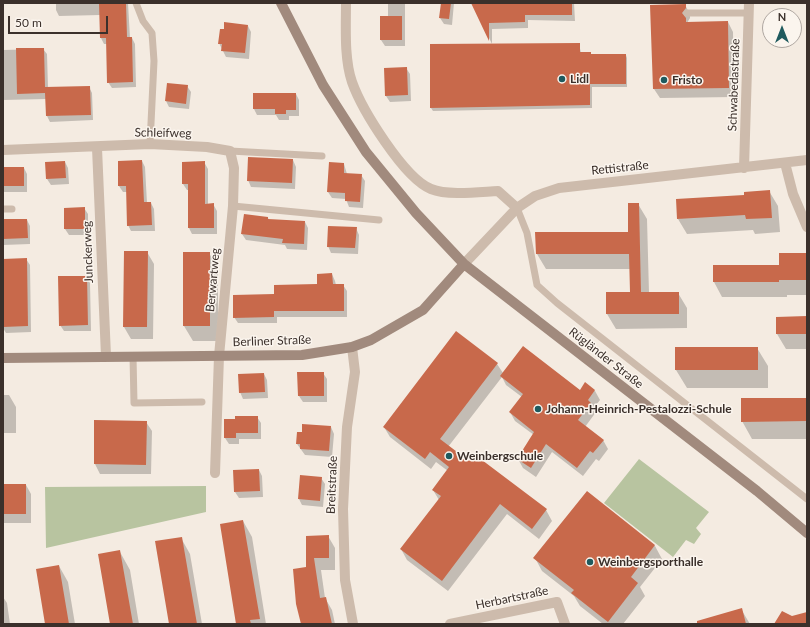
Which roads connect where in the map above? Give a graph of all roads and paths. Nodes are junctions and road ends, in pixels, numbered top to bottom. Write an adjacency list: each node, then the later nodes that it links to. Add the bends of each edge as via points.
1 (136, 3): 6 (lane, via 143,21 152,33 154,61)
2 (281, 3): 20 (main road, Rügländer Straße, via 323,84 366,152 416,213)
3 (346, 3): 15 (street, via 346,43 352,81 367,114 389,148 420,182 431,189 442,192 498,191)
4 (749, 8): 5 (lane); 13 (street, Schwabedastraße)
5 (687, 13)
6 (150, 144): 7 (street, Schleifweg); 9 (street, Schleifweg)
7 (97, 148): 8 (street, Schleifweg); 22 (street, Junckerweg)
8 (3, 150)
9 (230, 151): 10 (lane, Schleifweg); 14 (street, Berwartweg, via 234,168)
10 (322, 156)
11 (807, 160): 12 (street, Rettistraße)
12 (785, 163): 13 (street, Rettistraße); 19 (street, via 793,194)
13 (744, 168): 15 (street, Rettistraße, via 559,188 535,196)
14 (233, 206): 18 (lane); 24 (street, Berwartweg)
15 (517, 208): 20 (street, Rettistraße); 28 (lane, via 527,233 537,285 557,304)
16 (3, 209): 17 (lane)
17 (12, 209)
18 (378, 220)
19 (807, 227)
20 (464, 264): 21 (main road, Berliner Straße, via 424,310 371,340); 29 (main road, Rügländer Straße, via 757,491)
21 (352, 347): 24 (main road, Berliner Straße, via 302,355); 30 (street, Breitstraße, via 355,372 347,427 343,509 345,580)
22 (106, 356): 23 (main road, Berliner Straße); 25 (main road, Berliner Straße)
23 (133, 356): 24 (main road, Berliner Straße); 26 (lane, via 134,403)
24 (219, 356): 27 (street, Berliner Straße)
25 (3, 358)
26 (202, 402)
27 (215, 473)
28 (807, 499)
29 (807, 533)
30 (353, 624)
31 (450, 624): 32 (street, Herbartstraße, via 557,602)
32 (565, 624)

